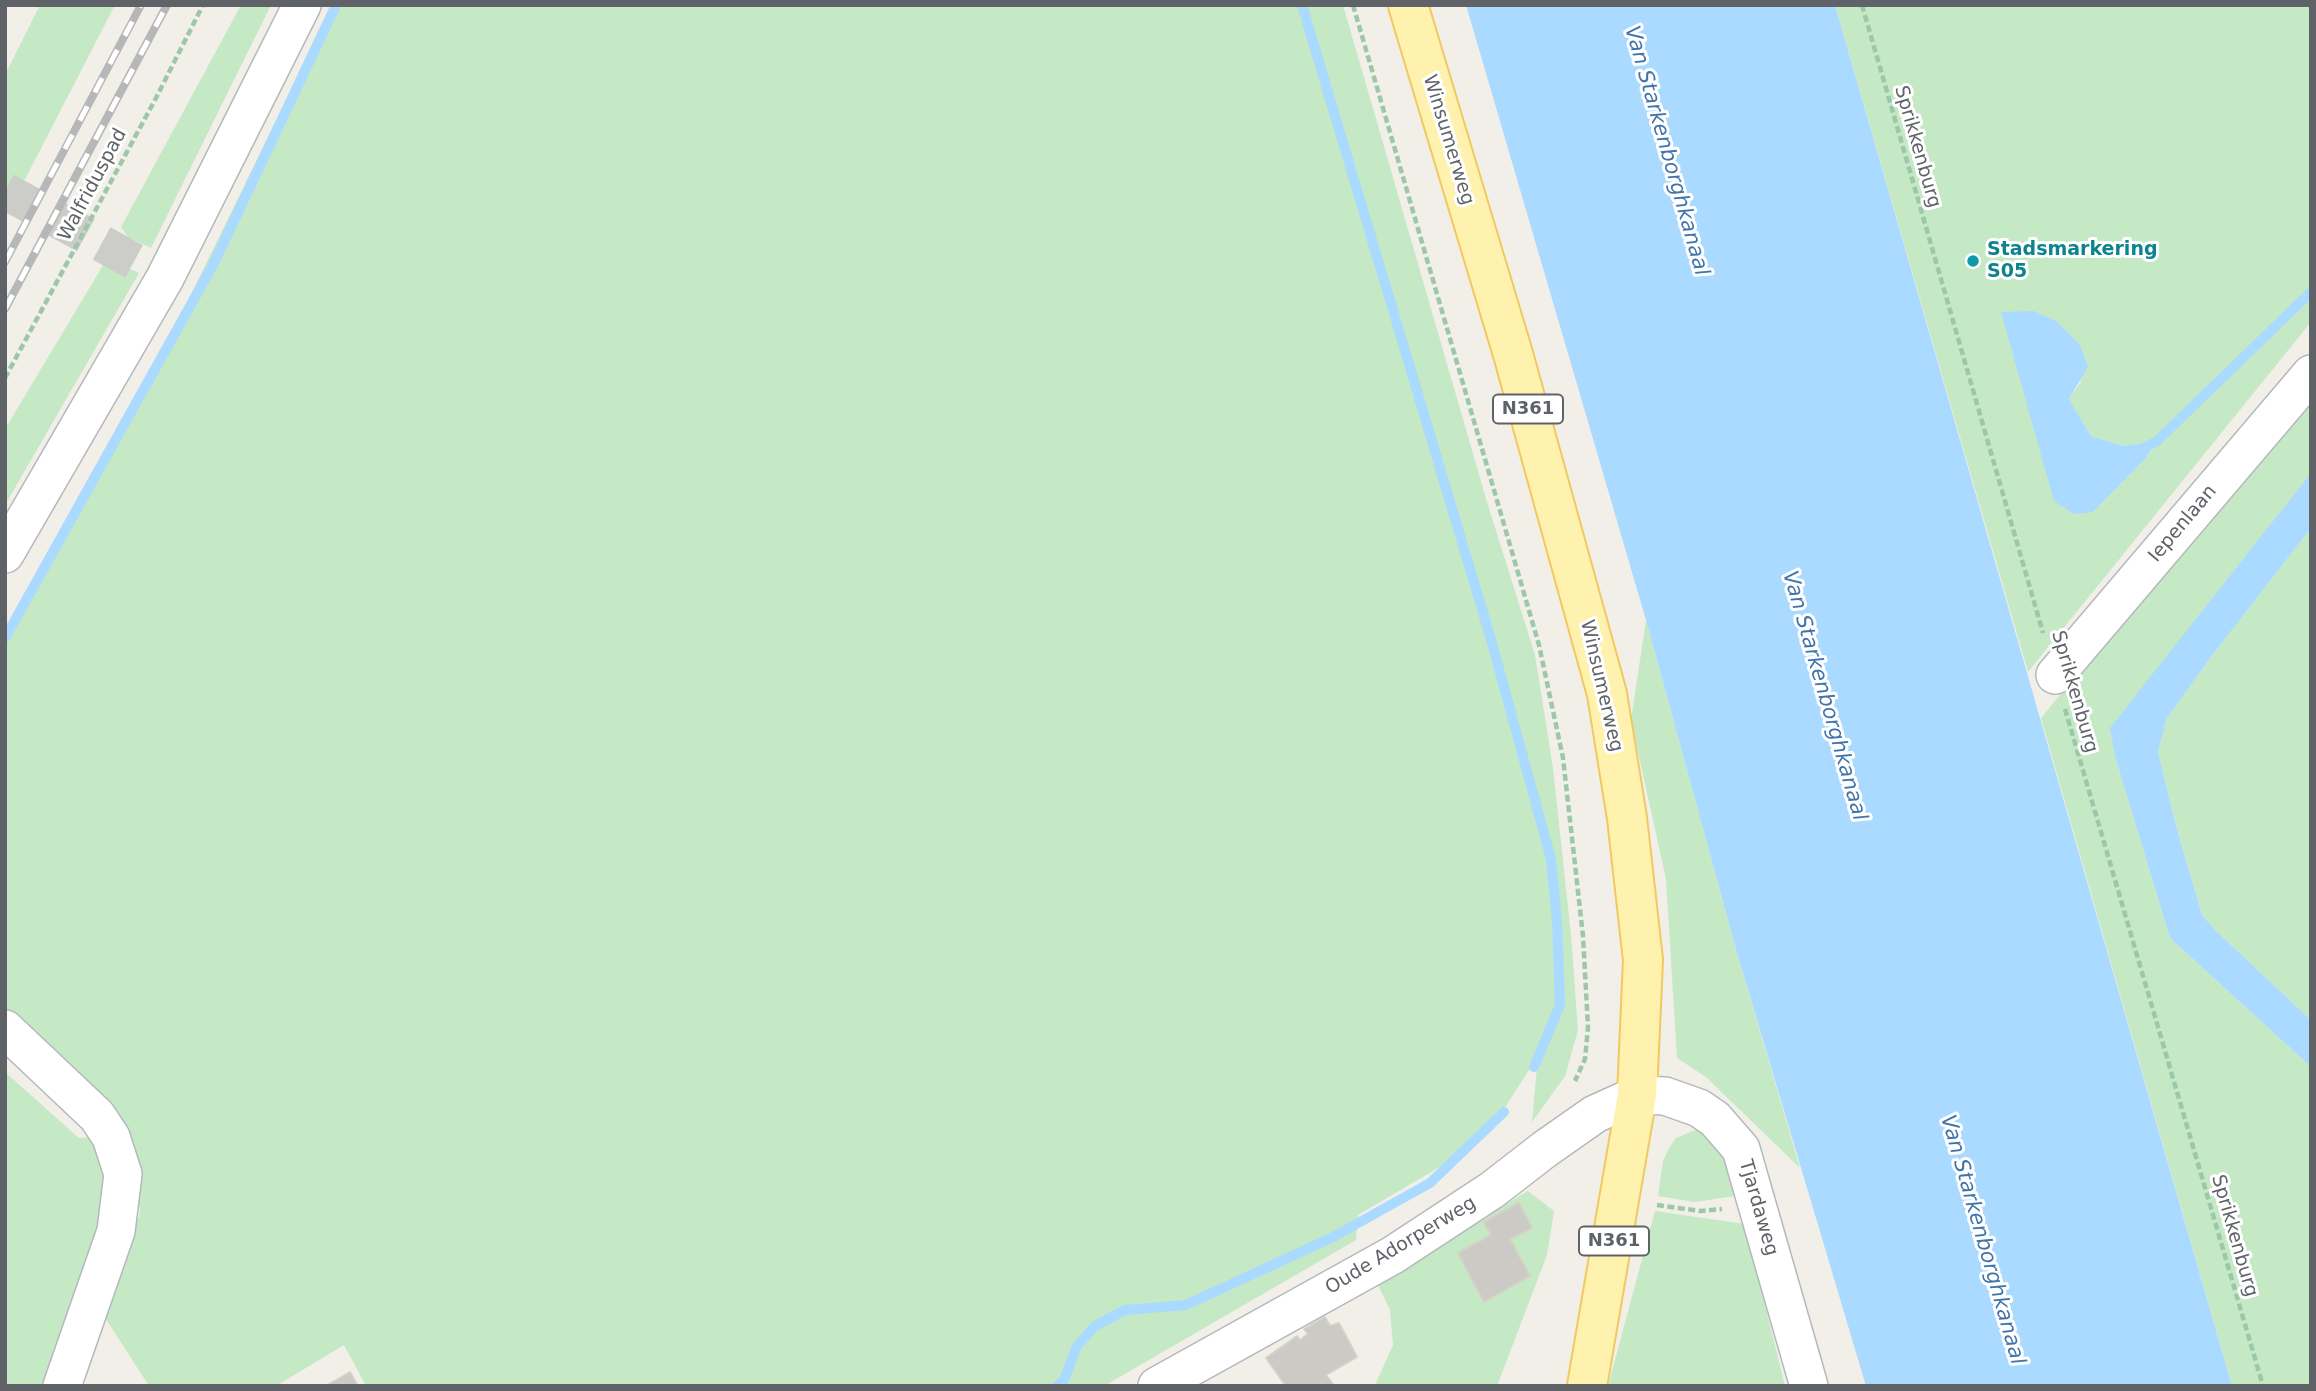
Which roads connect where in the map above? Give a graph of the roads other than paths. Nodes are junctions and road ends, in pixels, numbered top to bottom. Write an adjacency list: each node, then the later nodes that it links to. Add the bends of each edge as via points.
1 (302, 5): 4 (street, via 165,278)
2 (1408, 5): 7 (main road, Winsumerweg / N361, via 1513,354 1607,694 1643,960)
3 (2311, 374): 5 (street, Iepenlaan)
4 (5, 554)
5 (2055, 675)
6 (5, 1030): 8 (street, via 97,1116 111,1137 123,1174 116,1231)
7 (1637, 1095): 9 (street, Oude Adorperweg, via 1595,1114 1404,1249); 10 (main road, Winsumerweg / N361); 11 (street, Tjardaweg, via 1665,1096 1699,1108 1741,1149)
8 (62, 1386)
9 (1157, 1386)
10 (1587, 1386)
11 (1810, 1386)

